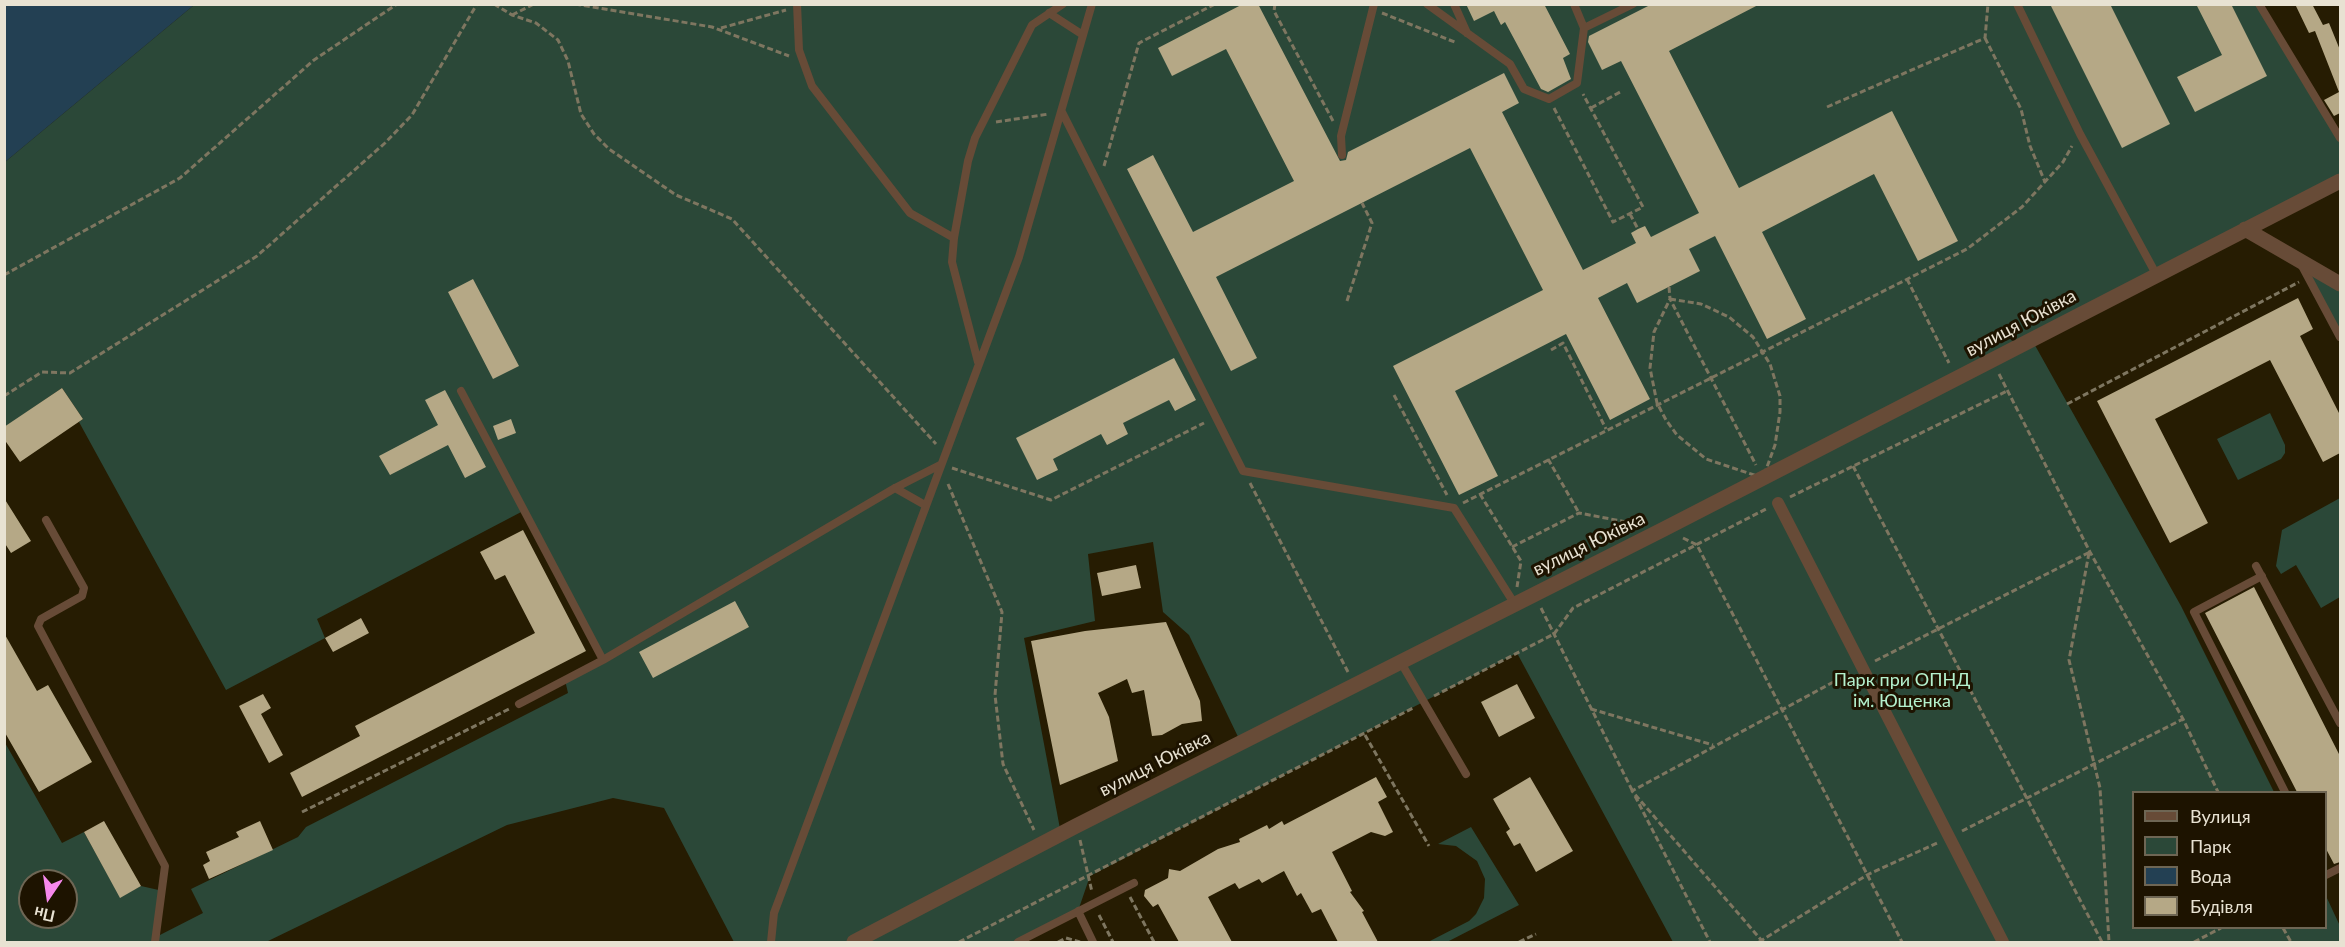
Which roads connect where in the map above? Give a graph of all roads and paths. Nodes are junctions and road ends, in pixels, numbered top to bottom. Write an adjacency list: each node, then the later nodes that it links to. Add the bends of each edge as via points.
1 (397, 4): 49 (path, via 314,60 180,178)
2 (477, 4): 66 (path, via 412,115 257,256 70,373 42,372)
3 (494, 4): 20 (path)
4 (534, 4): 20 (path)
5 (575, 4): 22 (path)
6 (1063, 4): 19 (lane)
7 (1092, 4): 23 (lane)
8 (1215, 4): 41 (path, via 1140,43)
9 (1275, 4): 36 (path, via 1274,11)
10 (1427, 4): 24 (lane)
11 (1454, 4): 24 (lane)
12 (1574, 4): 21 (lane)
13 (1633, 4): 21 (lane)
14 (1988, 4): 25 (path)
15 (2017, 4): 35 (lane)
16 (2259, 4): 37 (lane)
17 (796, 6): 22 (path); 27 (lane)
18 (1374, 7): 26 (path); 36 (lane)
19 (1049, 13): 23 (lane); 34 (lane, via 1032,25)
20 (512, 15): 71 (path, via 536,23 558,40 568,61 581,114 594,134 609,149 676,195 732,219)
21 (1584, 28): 28 (lane)
22 (719, 29): 27 (path)
23 (1083, 35): 33 (lane)
24 (1468, 35): 30 (lane, via 1510,64 1524,89)
25 (1985, 38): 31 (path); 40 (path, via 2021,109 2030,146)
26 (1468, 47)
27 (801, 61): 46 (lane, via 822,99 910,213)
28 (1577, 83): 30 (lane); 32 (path)
29 (1622, 91): 32 (path)
30 (1549, 99): 43 (path, via 1613,222)
31 (1827, 107)
32 (1591, 108): 43 (path, via 1643,207)
33 (1062, 112): 34 (path); 41 (lane); 60 (lane, via 1019,257)
34 (982, 124): 46 (lane, via 968,161)
35 (2080, 134): 40 (path); 48 (lane)
36 (1341, 136): 38 (lane)
37 (2340, 138)
38 (1342, 155)
39 (2340, 181): 45 (street, вулиця Юківка)
40 (2045, 182): 51 (path, via 2022,207 1967,249)
41 (1098, 185): 69 (lane)
42 (1362, 203): 55 (path, via 1372,223)
43 (1630, 214): 44 (path)
44 (1638, 229)
45 (2244, 229): 47 (street); 48 (street, вулиця Юківка)
46 (954, 238): 60 (lane, via 954,275)
47 (2298, 259): 50 (lane); 52 (street)
48 (2156, 274): 59 (street, вулиця Юківка)
49 (4, 275)
50 (2308, 277): 56 (lane); 68 (path)
51 (1907, 279): 58 (path); 62 (path)
52 (2340, 284)
53 (1669, 287): 54 (path)
54 (1670, 299): 58 (path, via 1701,304 1729,317); 61 (path); 67 (path, via 1660,315 1651,350 1650,368)
55 (1347, 301)
56 (2340, 337)
57 (1551, 350): 70 (path, via 1563,343)
58 (1762, 350): 61 (path); 77 (path, via 1776,380 1780,412 1775,445)
59 (1992, 361): 62 (street, вулиця Юківка); 64 (path)
60 (978, 362): 71 (lane)
61 (1709, 377): 67 (path); 77 (path)
62 (1957, 378): 77 (street, вулиця Юківка)
63 (461, 391): 94 (lane)
64 (2007, 391): 74 (path); 88 (path)
65 (1394, 395): 82 (path)
66 (4, 396)
67 (1657, 403): 70 (path); 77 (path, via 1690,448 1724,467)
68 (2067, 404)
69 (1217, 416): 73 (path, via 1051,500); 75 (lane)
70 (1606, 429): 72 (path)
71 (944, 453): 73 (lane)
72 (1548, 459): 79 (path); 83 (path)
73 (940, 464): 78 (lane); 81 (lane)
74 (1853, 466): 80 (path); 109 (path)
75 (1243, 471): 82 (lane); 96 (path)
76 (945, 476): 112 (path, via 1002,612 994,695 1003,764)
77 (1763, 478): 85 (street, вулиця Юківка)
78 (895, 488): 81 (lane); 94 (lane)
79 (1480, 494): 82 (path); 87 (path)
80 (1778, 503): 86 (path); 113 (street)
81 (925, 505): 124 (lane, via 774,913)
82 (1454, 508): 92 (lane)
83 (1579, 513): 85 (path); 87 (path)
84 (46, 520): 123 (lane, via 84,588 82,596 41,619 38,626 165,866)
85 (1664, 529): 86 (path); 91 (street, вулиця Юківка)
86 (1697, 544): 93 (path, via 1573,608); 115 (path)
87 (1512, 547): 92 (path, via 1521,561)
88 (2090, 552): 100 (path); 104 (path, via 2069,660)
89 (2256, 566): 90 (lane)
90 (2262, 576): 101 (lane); 108 (lane, via 2194,612)
91 (1533, 593): 92 (street, вулиця Юківка); 93 (path)
92 (1514, 603): 95 (street, вулиця Юківка)
93 (1554, 634): 97 (path); 99 (path)
94 (603, 660): 98 (lane)
95 (1400, 661): 96 (street, вулиця Юківка); 97 (lane)
96 (1354, 685): 111 (street, вулиця Юківка)
97 (1423, 702): 102 (path); 105 (lane)
98 (519, 704): 110 (path)
99 (1591, 709): 103 (path); 106 (path)
100 (2183, 719): 104 (path); 107 (path)
101 (2340, 723)
102 (1365, 735): 114 (path); 116 (path)
103 (1715, 746)
104 (2094, 764): 109 (path); 139 (path, via 2100,788)
105 (1466, 774)
106 (1632, 791): 134 (path); 135 (path)
107 (2218, 791)
108 (2284, 791)
109 (2027, 798): 113 (path); 138 (path)
110 (302, 812)
111 (1076, 826): 116 (path); 125 (street, вулиця Юківка)
112 (1036, 835)
113 (1947, 838): 115 (path); 137 (street)
114 (1429, 846)
115 (1867, 875): 135 (path); 136 (path)
116 (1090, 876): 119 (path); 126 (path)
117 (1134, 883): 118 (lane)
118 (1124, 888): 119 (lane); 132 (path)
119 (1093, 904): 120 (lane); 131 (path)
120 (1078, 911): 127 (lane); 130 (lane)
121 (2217, 929): 140 (path)
122 (1536, 934): 133 (path)
123 (155, 942)
124 (771, 942)
125 (854, 942)
126 (959, 942)
127 (1018, 942)
128 (1058, 942): 129 (path)
129 (1080, 942)
130 (1093, 942)
131 (1113, 942)
132 (1154, 942)
133 (1519, 942)
134 (1710, 942)
135 (1762, 942)
136 (1902, 942)
137 (2003, 942)
138 (2102, 942)
139 (2109, 942)
140 (2194, 942)

